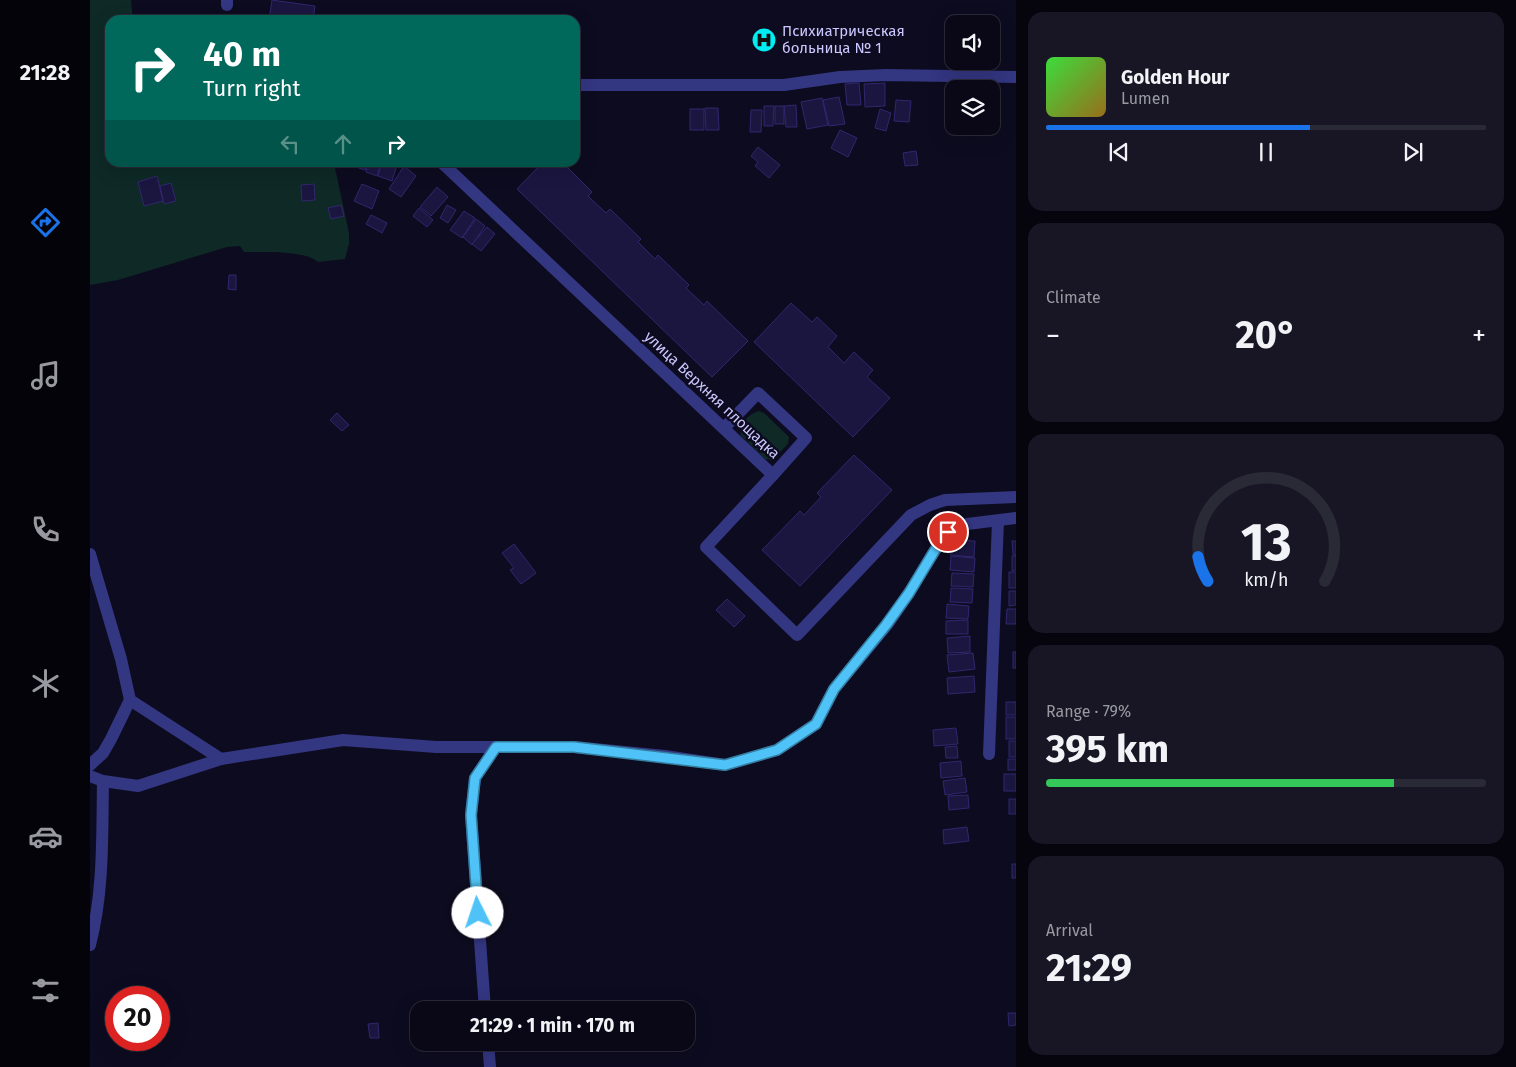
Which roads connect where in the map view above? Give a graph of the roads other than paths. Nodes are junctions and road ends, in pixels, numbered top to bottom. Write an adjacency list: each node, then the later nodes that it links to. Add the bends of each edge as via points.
1 (1016, 77): 2 (street, via 886,75 784,84)
2 (580, 85)
3 (446, 167): 4 (street, улица Верхняя площадка)
4 (724, 428): 5 (street, улица Верхняя площадка); 5 (street, via 758,393 806,438)
5 (773, 475): 6 (street, улица Верхняя площадка, via 706,547 797,635 912,515 945,500)
6 (1016, 497)
7 (1016, 518): 8 (street)
8 (998, 521): 11 (street, via 967,524 948,532 886,625 834,689 816,724 777,750 725,765 574,747); 12 (street)
9 (90, 554): 10 (street)
10 (130, 700): 13 (street); 14 (street, via 103,753)
11 (496, 747): 13 (street, via 436,748 343,740); 18 (street, via 475,778 471,815)
12 (989, 754)
13 (221, 759): 16 (street, via 138,786)
14 (90, 765)
15 (90, 776): 16 (street)
16 (103, 781): 17 (street, via 102,856 97,919)
17 (90, 945)
18 (484, 1001)
19 (489, 1051): 20 (street)
20 (490, 1067)

